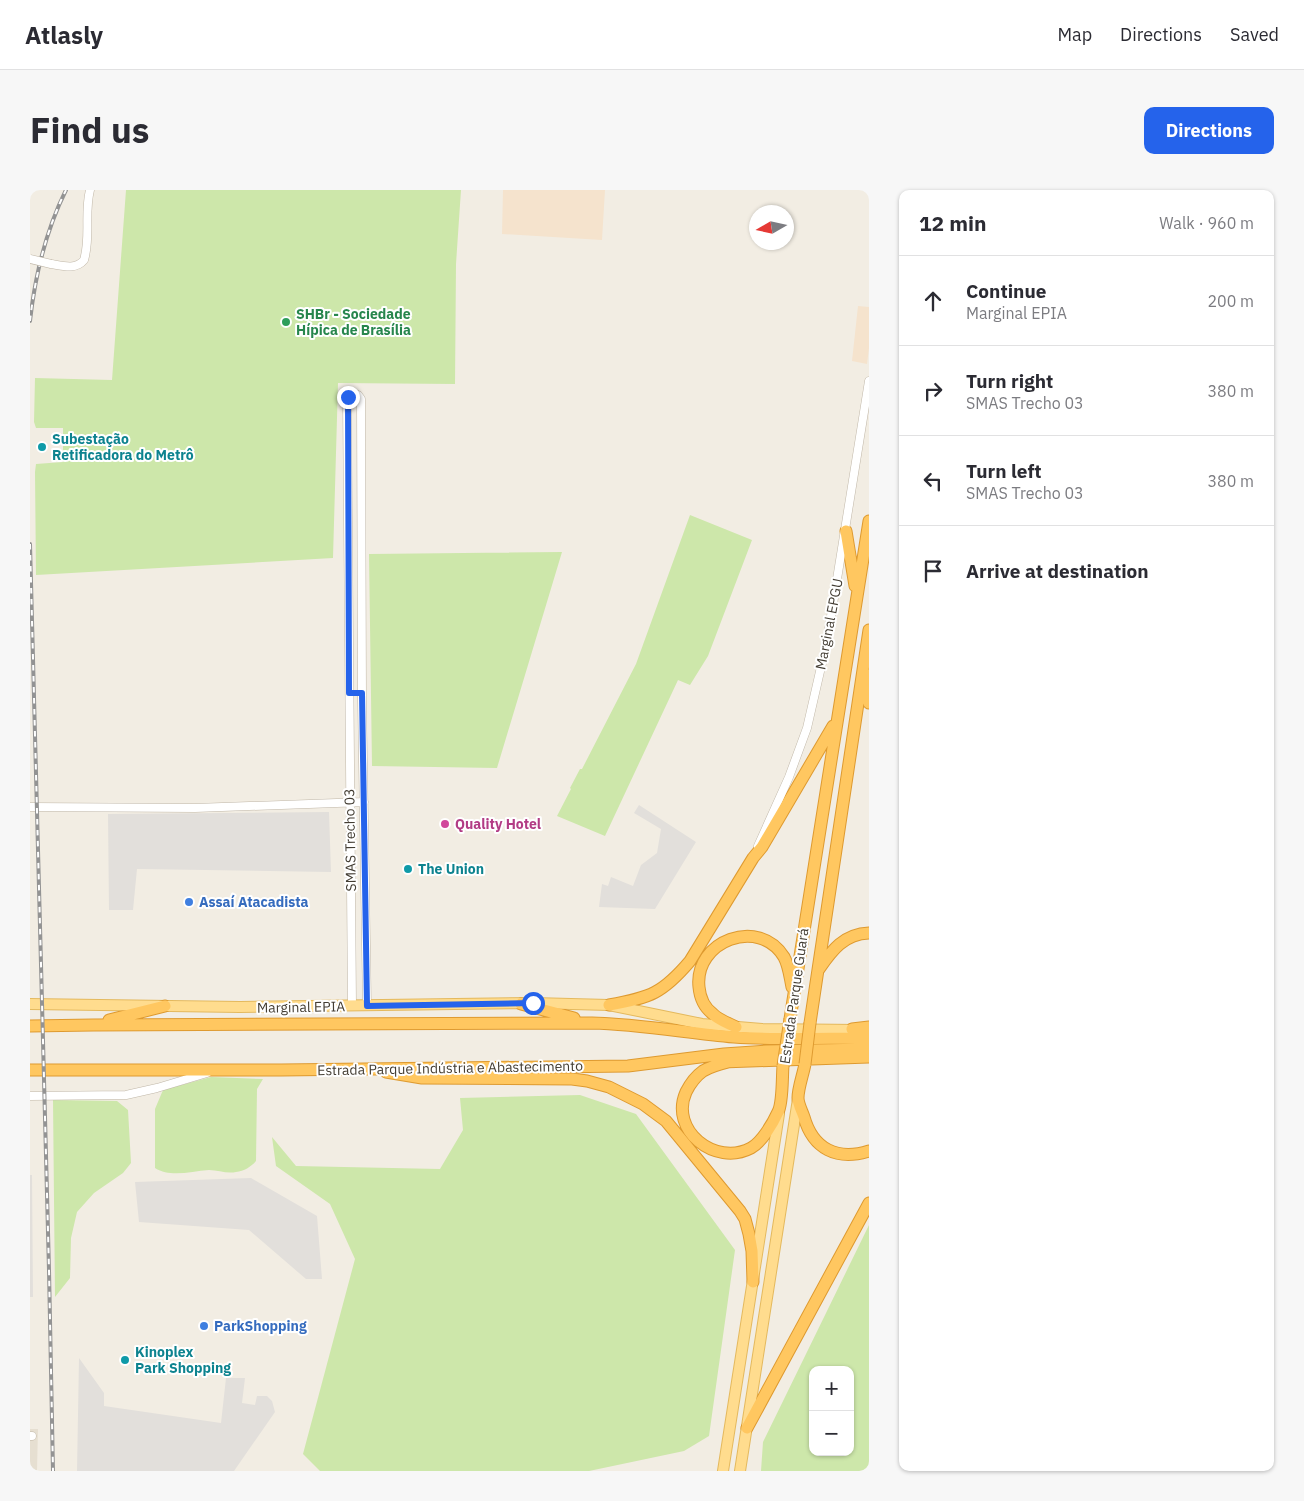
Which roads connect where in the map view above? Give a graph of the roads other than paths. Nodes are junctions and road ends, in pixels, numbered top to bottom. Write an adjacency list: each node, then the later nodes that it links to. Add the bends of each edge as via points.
1 (90, 190): 2 (street, bridge, via 84,260 76,266 64,266)
2 (30, 259)
3 (869, 381): 5 (street, Marginal EPGU)
4 (869, 521): 6 (highway, Estrada Parque Guará)
5 (846, 531): 6 (highway); 16 (street, Marginal EPGU, via 827,642 807,728)
6 (857, 595): 12 (highway, Estrada Parque Guará)
7 (869, 630): 8 (highway, Estrada Parque Guará)
8 (866, 649): 11 (highway); 18 (highway, Estrada Parque Guará)
9 (349, 697): 10 (street); 10 (street, SMAS Trecho 03, via 347,399 356,394 361,399); 13 (street, SMAS Trecho 03)
10 (362, 697): 14 (street, SMAS Trecho 03)
11 (869, 704)
12 (836, 722): 16 (highway); 21 (highway, Estrada Parque Guará)
13 (350, 802): 14 (street); 15 (street, via 195,808); 19 (street, SMAS Trecho 03)
14 (364, 802): 20 (street, SMAS Trecho 03)
15 (30, 807)
16 (753, 858): 24 (highway, via 690,961 670,983 641,999)
17 (869, 933): 18 (highway, via 844,940 832,950)
18 (817, 973): 46 (highway, Estrada Parque Guará, bridge)
19 (352, 980): 20 (street); 26 (street, SMAS Trecho 03)
20 (366, 980): 27 (street, SMAS Trecho 03)
21 (794, 994): 31 (highway, via 784,958 772,945 747,936 718,945 701,968 699,992 710,1012); 47 (highway, Estrada Parque Guará, bridge)
22 (30, 1004): 25 (main road, Marginal EPIA)
23 (521, 1004): 24 (main road, Marginal EPIA); 27 (main road, Marginal EPIA); 28 (highway)
24 (609, 1005): 31 (main road, Marginal EPIA, via 702,1024)
25 (165, 1006): 26 (main road, Marginal EPIA); 29 (highway)
26 (352, 1006): 27 (main road, Marginal EPIA)
27 (367, 1006)
28 (592, 1023): 29 (highway); 34 (highway, via 640,1025)
29 (93, 1024): 30 (highway)
30 (30, 1026)
31 (734, 1027): 32 (main road, Marginal EPIA); 34 (highway)
32 (852, 1029): 33 (highway)
33 (869, 1029)
34 (705, 1034): 35 (highway, via 765,1039)
35 (869, 1038)
36 (869, 1049): 41 (highway, Estrada Parque Indústria e Abastecimento, via 757,1051)
37 (851, 1057): 38 (highway); 39 (highway); 40 (highway)
38 (869, 1057)
39 (728, 1062): 41 (highway, via 654,1069); 47 (highway, via 704,1071 688,1087 682,1110 692,1136 714,1151 745,1150 753,1147)
40 (869, 1062)
41 (628, 1066): 42 (highway, Estrada Parque Indústria e Abastecimento)
42 (370, 1068): 44 (highway, Estrada Parque Indústria e Abastecimento); 50 (highway, via 422,1078 580,1080 609,1087 644,1104 666,1121 740,1211 749,1234)
43 (30, 1070): 44 (highway, Estrada Parque Indústria e Abastecimento)
44 (217, 1070): 45 (street, via 126,1095)
45 (30, 1096)
46 (798, 1098): 48 (highway, via 807,1128 820,1145 842,1155); 51 (main road, Estrada Parque Guará)
47 (779, 1110): 50 (main road, Estrada Parque Guará)
48 (869, 1151)
49 (869, 1203): 51 (highway)
50 (753, 1282): 52 (main road, Estrada Parque Guará)
51 (747, 1428): 53 (main road, Estrada Parque Guará)
52 (723, 1471)
53 (740, 1471)

